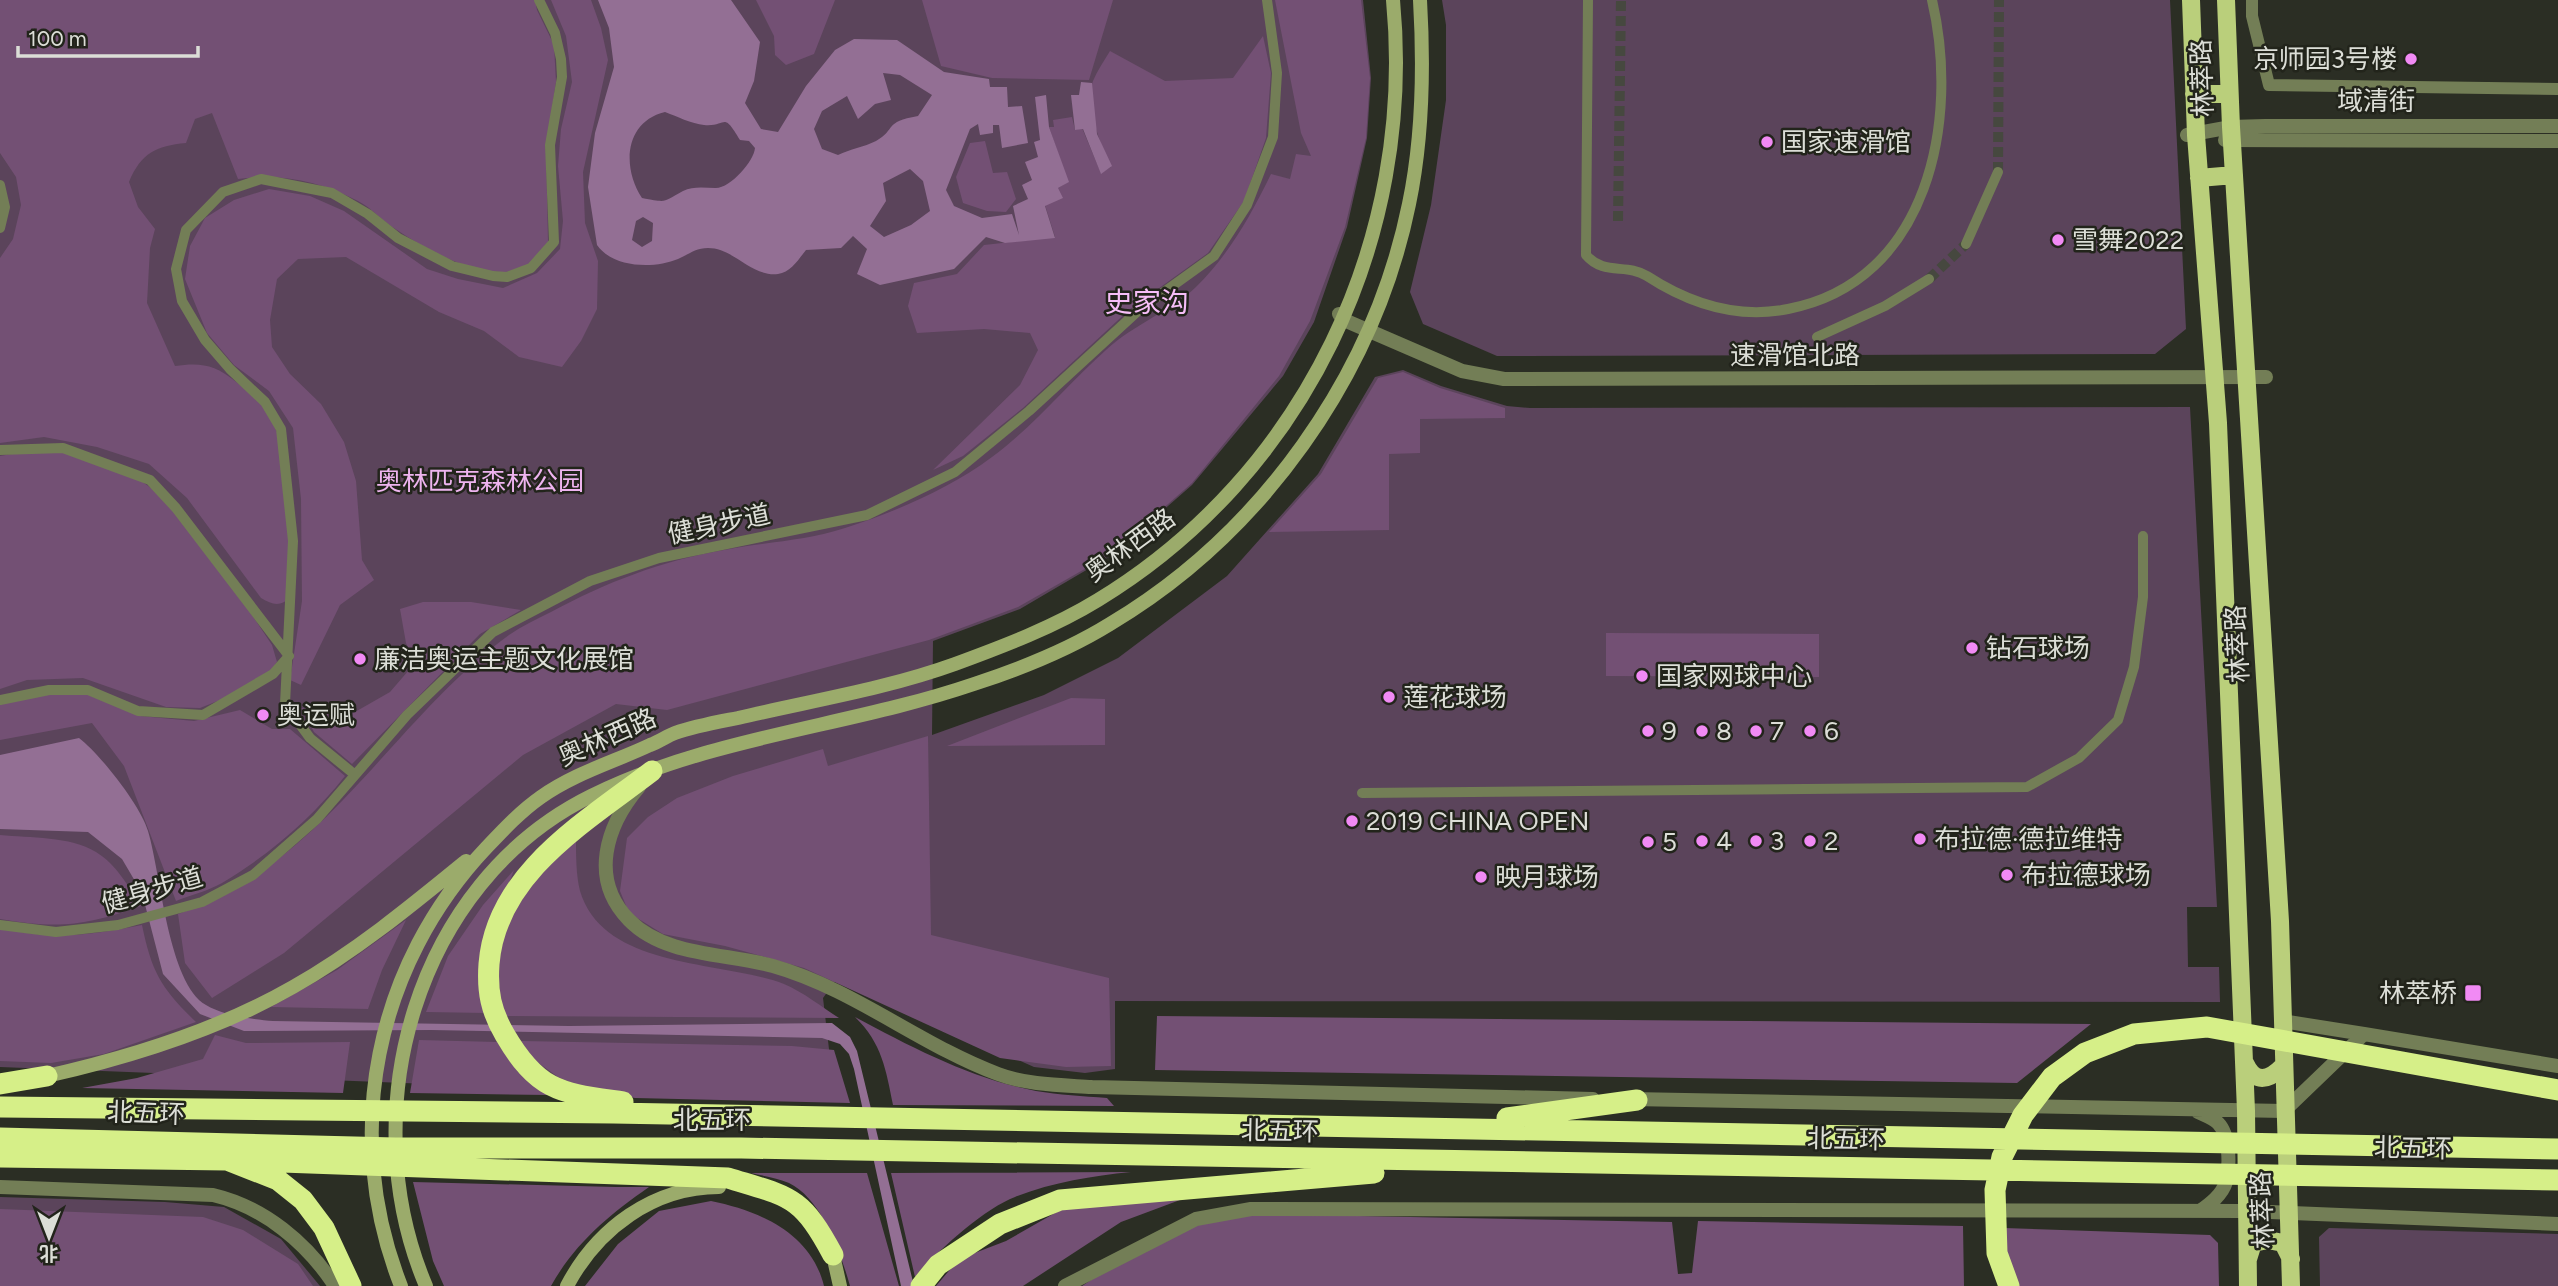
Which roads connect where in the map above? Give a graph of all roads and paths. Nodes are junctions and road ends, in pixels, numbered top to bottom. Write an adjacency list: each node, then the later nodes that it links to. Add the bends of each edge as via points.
1 (539, 0): 36 (street, via 555,33 562,77 550,145 554,242 531,268 507,277 452,266 398,238 332,193 261,179 223,192 186,230 176,269 182,301 205,340 265,402 281,429 293,541)
2 (1267, 0): 39 (street, 健身步道, via 1277,73 1273,137 1247,205 1214,256 1139,310 955,472 867,515 659,558 590,581 493,632 407,715)
3 (1393, 0): 24 (main road, 奥林西路, via 1397,63 1391,154 1376,229)
4 (1420, 0): 26 (main road, 奥林西路, via 1422,85 1414,174 1392,267)
5 (1588, 0): 6 (street, via 1586,255 1607,269 1635,269 1699,303 1763,312 1814,303 1846,288 1880,263 1904,233 1928,173 1938,124 1940,51)
6 (1932, 0)
7 (2191, 0): 11 (main road, 林萃路)
8 (2226, 0): 12 (main road, 林萃路)
9 (2252, 0): 10 (street, via 2269,85)
10 (2558, 89)
11 (2194, 94): 12 (main road); 15 (main road, 林萃路)
12 (2229, 94): 14 (main road, 林萃路)
13 (2558, 126): 14 (street, 域清街)
14 (2231, 134): 15 (street, 域清街); 16 (street, 域清街); 18 (main road, 林萃路)
15 (2191, 135): 19 (main road, 林萃路)
16 (2558, 141)
17 (1998, 172): 22 (street)
18 (2234, 176): 19 (main road); 25 (main road, 林萃路)
19 (2199, 178): 27 (main road, 林萃路)
20 (0, 185): 21 (street, via 5,207)
21 (0, 228)
22 (1966, 244)
23 (1929, 279): 28 (street, via 1885,306)
24 (1342, 317): 26 (street, 速滑馆北路); 41 (main road, 奥林西路, via 1301,402 1242,479 1194,528 1100,599 1037,632 948,667 674,733 545,794)
25 (2244, 330): 27 (main road); 30 (main road, 林萃路)
26 (1367, 331): 31 (street, 速滑馆北路, via 1462,371 1504,379); 38 (main road, 奥林西路, via 1325,411 1274,482 1192,567 1109,625 1034,662 971,685 743,742)
27 (2212, 331): 31 (main road, 林萃路)
28 (1817, 337)
29 (2266, 377): 30 (street, 速滑馆北路)
30 (2247, 378): 31 (street, 速滑馆北路); 32 (main road, 林萃路)
31 (2216, 379): 33 (main road, 林萃路)
32 (2249, 420): 33 (main road); 43 (main road, 林萃路)
33 (2218, 423): 45 (main road, 林萃路)
34 (0, 450): 36 (street, via 62,448 150,480)
35 (2143, 536): 40 (street, via 2143,597 2134,667 2118,720 2079,758 2027,787)
36 (289, 656): 37 (street, via 273,674 203,715 138,711 88,690); 39 (street, via 285,704 310,738)
37 (0, 700)
38 (652, 771): 52 (street, via 616,821 604,858 610,892 629,920 643,932 684,949 739,958 810,979 998,1074 1092,1087); 57 (highway, via 550,850 527,876 504,910 491,945 487,991 493,1010 529,1071 563,1093); 77 (main road, 奥林西路, via 591,796 536,830 501,863 458,918 429,966 408,1029 396,1093 395,1162 405,1222)
39 (354, 775): 42 (street, 健身步道, via 317,819 253,875 202,902 118,925 56,932)
40 (1363, 793)
41 (515, 818): 49 (main road, via 408,908 322,970 251,1009 187,1035); 76 (main road, via 456,883 429,923 397,989 381,1038 373,1091 373,1165 381,1219)
42 (0, 925)
43 (2282, 1021): 44 (street); 46 (main road, 林萃路)
44 (2364, 1034): 47 (street); 56 (street)
45 (2245, 1063): 46 (main road, via 2259,1079 2272,1078); 55 (main road, 林萃路)
46 (2283, 1066): 56 (main road, 林萃路)
47 (2558, 1066)
48 (0, 1073): 49 (street)
49 (47, 1076): 50 (highway)
50 (0, 1084)
51 (2558, 1090): 81 (highway, via 2207,1027 2134,1034 2085,1053 2052,1077 2023,1115 2002,1157 1994,1222 1997,1253)
52 (1637, 1100): 54 (street); 58 (highway)
53 (0, 1107): 57 (highway, 北五环)
54 (2193, 1110): 55 (street); 66 (street, via 2217,1122 2226,1136 2225,1183 2212,1203)
55 (2246, 1111): 56 (street); 67 (main road, 林萃路)
56 (2284, 1111): 68 (main road, 林萃路)
57 (717, 1115): 58 (highway, 北五环)
58 (1447, 1127): 60 (highway, 北五环)
59 (0, 1138): 63 (highway, 北五环)
60 (2558, 1149)
61 (0, 1157): 62 (highway)
62 (227, 1160): 70 (highway, via 728,1178 797,1202); 75 (highway, via 278,1180 303,1200 324,1228)
63 (1502, 1163): 64 (highway, 北五环); 73 (highway, via 1060,1200 1000,1224 957,1252)
64 (2558, 1180)
65 (0, 1187): 74 (street, via 213,1195 235,1200 297,1239 318,1259)
66 (2200, 1211): 67 (street); 80 (street, via 1251,1209 1196,1219)
67 (2246, 1211): 68 (street); 71 (main road, 林萃路)
68 (2288, 1213): 69 (street); 72 (main road, 林萃路)
69 (2558, 1224)
70 (833, 1255): 78 (main road, via 801,1217 785,1207 742,1191 702,1187 667,1195 623,1220 594,1247); 79 (main road)
71 (2248, 1259): 72 (main road, via 2253,1243 2268,1240 2283,1243); 82 (main road, 林萃路)
72 (2291, 1259): 83 (main road, 林萃路)
73 (927, 1279)
74 (335, 1286)
75 (351, 1286)
76 (401, 1286)
77 (426, 1286)
78 (567, 1286)
79 (840, 1286)
80 (1065, 1286)
81 (2009, 1286)
82 (2249, 1286)
83 (2291, 1286)

